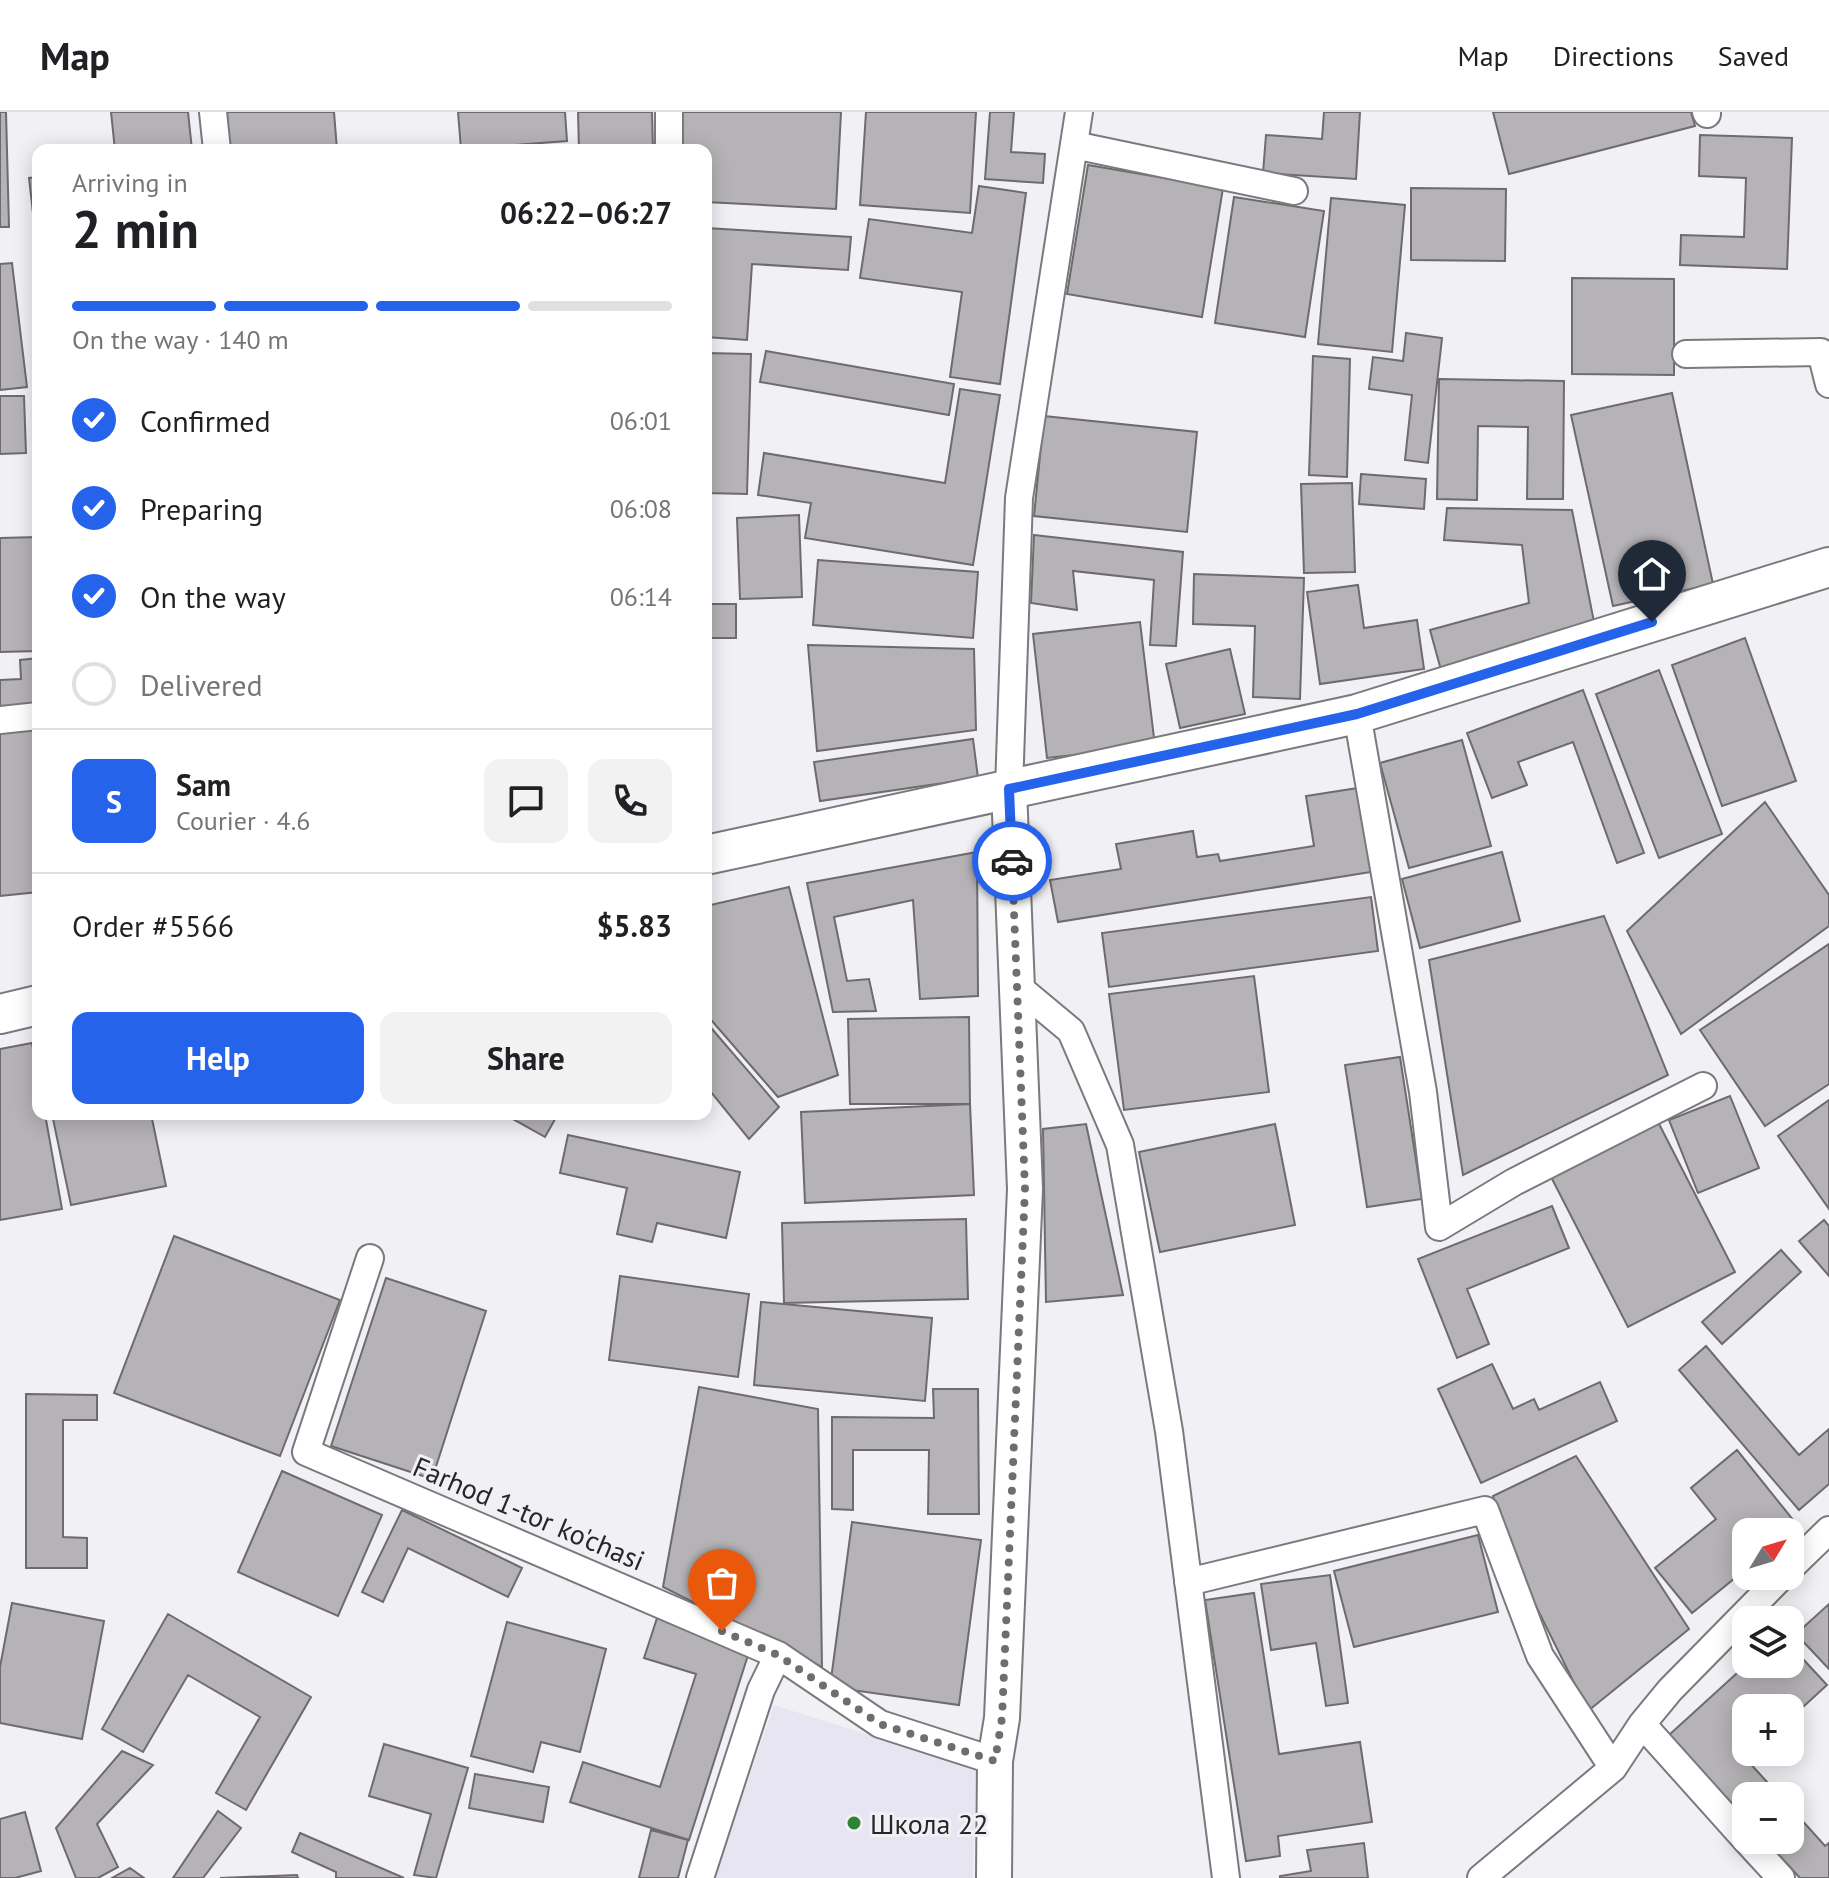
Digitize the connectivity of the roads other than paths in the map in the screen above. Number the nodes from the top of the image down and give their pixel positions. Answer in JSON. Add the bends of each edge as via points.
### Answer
{"nodes":[{"id":1,"x":213,"y":112,"type":"edge"},
{"id":2,"x":669,"y":112,"type":"edge"},
{"id":3,"x":1079,"y":112,"type":"edge"},
{"id":4,"x":216,"y":144,"type":"edge"},
{"id":5,"x":669,"y":144,"type":"edge"},
{"id":6,"x":1074,"y":145,"type":"junction"},
{"id":7,"x":1294,"y":191,"type":"dead end"},
{"id":8,"x":1686,"y":354,"type":"dead end"},
{"id":9,"x":1829,"y":384,"type":"edge"},
{"id":10,"x":1829,"y":567,"type":"edge"},
{"id":11,"x":1357,"y":714,"type":"junction"},
{"id":12,"x":32,"y":717,"type":"edge"},
{"id":13,"x":0,"y":720,"type":"edge"},
{"id":14,"x":1009,"y":789,"type":"junction"},
{"id":15,"x":712,"y":854,"type":"edge"},
{"id":16,"x":1017,"y":986,"type":"junction"},
{"id":17,"x":32,"y":1006,"type":"edge"},
{"id":18,"x":0,"y":1014,"type":"edge"},
{"id":19,"x":1703,"y":1086,"type":"dead end"},
{"id":20,"x":370,"y":1258,"type":"dead end"},
{"id":21,"x":1829,"y":1530,"type":"edge"},
{"id":22,"x":1804,"y":1554,"type":"edge"},
{"id":23,"x":1188,"y":1582,"type":"junction"},
{"id":24,"x":1768,"y":1590,"type":"edge"},
{"id":25,"x":778,"y":1655,"type":"junction"},
{"id":26,"x":1642,"y":1724,"type":"junction"},
{"id":27,"x":995,"y":1761,"type":"junction"},
{"id":28,"x":1613,"y":1768,"type":"junction"},
{"id":29,"x":1732,"y":1824,"type":"edge"},
{"id":30,"x":1759,"y":1854,"type":"edge"},
{"id":31,"x":700,"y":1878,"type":"edge"},
{"id":32,"x":994,"y":1878,"type":"edge"},
{"id":33,"x":1226,"y":1878,"type":"edge"},
{"id":34,"x":1481,"y":1878,"type":"edge"},
{"id":35,"x":1781,"y":1878,"type":"edge"}],
"edges":[{"from":1,"to":4,"type":"street"},
{"from":2,"to":5,"type":"street"},
{"from":3,"to":6,"type":"street"},
{"from":6,"to":7,"type":"street"},
{"from":6,"to":14,"type":"street","via":[[1019,498]]},
{"from":8,"to":9,"type":"street","via":[[1821,352]]},
{"from":10,"to":11,"type":"main road"},
{"from":11,"to":14,"type":"main road"},
{"from":11,"to":19,"type":"street","via":[[1423,1092],[1439,1227],[1514,1182]]},
{"from":12,"to":13,"type":"street"},
{"from":14,"to":15,"type":"main road"},
{"from":14,"to":16,"type":"street"},
{"from":16,"to":23,"type":"street","via":[[1071,1031],[1120,1145],[1169,1431]]},
{"from":16,"to":27,"type":"street","via":[[1025,1189],[1002,1718]]},
{"from":17,"to":18,"type":"main road"},
{"from":20,"to":25,"type":"street","name":"Farhod 1-tor ko'chasi","via":[[306,1452]]},
{"from":21,"to":22,"type":"street"},
{"from":23,"to":28,"type":"street","via":[[1485,1510],[1540,1656]]},
{"from":23,"to":33,"type":"street"},
{"from":24,"to":26,"type":"street"},
{"from":25,"to":27,"type":"street","name":"Farhod 1-tor ko'chasi","via":[[880,1724]]},
{"from":25,"to":31,"type":"street","via":[[761,1690]]},
{"from":26,"to":28,"type":"street"},
{"from":26,"to":29,"type":"street"},
{"from":27,"to":32,"type":"street"},
{"from":28,"to":34,"type":"street"},
{"from":30,"to":35,"type":"street"}]}
